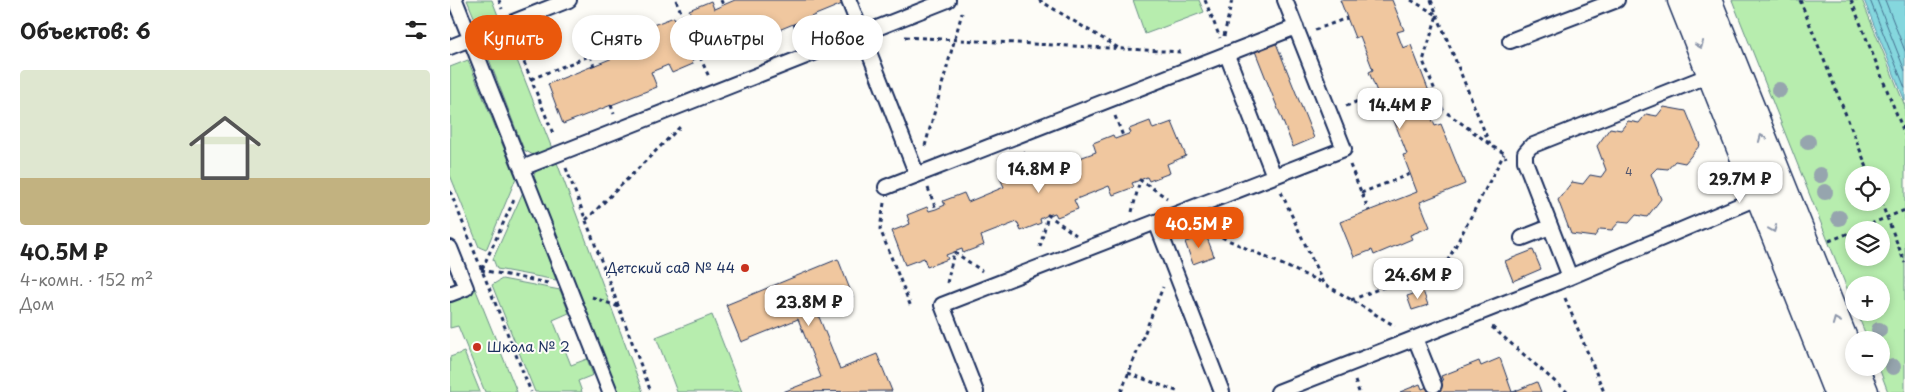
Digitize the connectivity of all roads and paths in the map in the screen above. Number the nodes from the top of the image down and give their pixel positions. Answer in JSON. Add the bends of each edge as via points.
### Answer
{"nodes":[{"id":1,"x":455,"y":0,"type":"edge"},
{"id":2,"x":499,"y":0,"type":"edge"},
{"id":3,"x":569,"y":0,"type":"edge"},
{"id":4,"x":676,"y":0,"type":"edge"},
{"id":5,"x":721,"y":0,"type":"edge"},
{"id":6,"x":948,"y":0,"type":"edge"},
{"id":7,"x":1039,"y":0,"type":"edge"},
{"id":8,"x":1205,"y":0,"type":"edge"},
{"id":9,"x":1232,"y":0,"type":"edge"},
{"id":10,"x":1285,"y":0,"type":"edge"},
{"id":11,"x":1411,"y":0,"type":"edge"},
{"id":12,"x":1431,"y":0,"type":"edge"},
{"id":13,"x":1617,"y":0,"type":"edge"},
{"id":14,"x":1682,"y":0,"type":"edge"},
{"id":15,"x":1707,"y":0,"type":"edge"},
{"id":16,"x":1800,"y":0,"type":"edge"},
{"id":17,"x":1851,"y":0,"type":"edge"},
{"id":18,"x":849,"y":1,"type":"dead end"},
{"id":19,"x":723,"y":5,"type":"dead end"},
{"id":20,"x":963,"y":8,"type":"dead end"},
{"id":21,"x":1437,"y":14,"type":"junction"},
{"id":22,"x":505,"y":15,"type":"edge"},
{"id":23,"x":531,"y":15,"type":"edge"},
{"id":24,"x":682,"y":15,"type":"edge"},
{"id":25,"x":855,"y":15,"type":"edge"},
{"id":26,"x":1347,"y":18,"type":"dead end"},
{"id":27,"x":465,"y":26,"type":"edge"},
{"id":28,"x":883,"y":26,"type":"edge"},
{"id":29,"x":1298,"y":32,"type":"junction"},
{"id":30,"x":899,"y":36,"type":"dead end"},
{"id":31,"x":465,"y":41,"type":"edge"},
{"id":32,"x":954,"y":41,"type":"junction"},
{"id":33,"x":1510,"y":41,"type":"dead end"},
{"id":34,"x":450,"y":47,"type":"edge"},
{"id":35,"x":1120,"y":49,"type":"junction"},
{"id":36,"x":1188,"y":53,"type":"dead end"},
{"id":37,"x":1227,"y":55,"type":"junction"},
{"id":38,"x":478,"y":60,"type":"edge"},
{"id":39,"x":523,"y":60,"type":"edge"},
{"id":40,"x":580,"y":60,"type":"edge"},
{"id":41,"x":592,"y":60,"type":"edge"},
{"id":42,"x":745,"y":60,"type":"edge"},
{"id":43,"x":797,"y":60,"type":"edge"},
{"id":44,"x":872,"y":60,"type":"edge"},
{"id":45,"x":594,"y":66,"type":"dead end"},
{"id":46,"x":1722,"y":70,"type":"junction"},
{"id":47,"x":752,"y":78,"type":"junction"},
{"id":48,"x":531,"y":79,"type":"junction"},
{"id":49,"x":1378,"y":93,"type":"dead end"},
{"id":50,"x":1330,"y":112,"type":"junction"},
{"id":51,"x":688,"y":119,"type":"dead end"},
{"id":52,"x":1905,"y":135,"type":"edge"},
{"id":53,"x":1490,"y":145,"type":"junction"},
{"id":54,"x":1344,"y":149,"type":"junction"},
{"id":55,"x":561,"y":153,"type":"junction"},
{"id":56,"x":1504,"y":153,"type":"junction"},
{"id":57,"x":1508,"y":162,"type":"dead end"},
{"id":58,"x":1866,"y":166,"type":"edge"},
{"id":59,"x":523,"y":173,"type":"junction"},
{"id":60,"x":1410,"y":174,"type":"dead end"},
{"id":61,"x":917,"y":175,"type":"junction"},
{"id":62,"x":1274,"y":176,"type":"junction"},
{"id":63,"x":886,"y":187,"type":"joint"},
{"id":64,"x":450,"y":191,"type":"edge"},
{"id":65,"x":1771,"y":192,"type":"junction"},
{"id":66,"x":1361,"y":193,"type":"junction"},
{"id":67,"x":1185,"y":210,"type":"junction"},
{"id":68,"x":1905,"y":210,"type":"edge"},
{"id":69,"x":1369,"y":211,"type":"dead end"},
{"id":70,"x":1884,"y":211,"type":"edge"},
{"id":71,"x":1887,"y":218,"type":"junction"},
{"id":72,"x":586,"y":220,"type":"junction"},
{"id":73,"x":1880,"y":221,"type":"edge"},
{"id":74,"x":1156,"y":222,"type":"junction"},
{"id":75,"x":1550,"y":227,"type":"junction"},
{"id":76,"x":1192,"y":231,"type":"dead end"},
{"id":77,"x":1128,"y":233,"type":"junction"},
{"id":78,"x":1845,"y":235,"type":"edge"},
{"id":79,"x":1522,"y":238,"type":"dead end"},
{"id":80,"x":1823,"y":243,"type":"dead end"},
{"id":81,"x":1092,"y":246,"type":"junction"},
{"id":82,"x":450,"y":248,"type":"edge"},
{"id":83,"x":1905,"y":263,"type":"edge"},
{"id":84,"x":1172,"y":264,"type":"junction"},
{"id":85,"x":1035,"y":268,"type":"junction"},
{"id":86,"x":482,"y":270,"type":"junction"},
{"id":87,"x":1564,"y":280,"type":"junction"},
{"id":88,"x":999,"y":283,"type":"junction"},
{"id":89,"x":1323,"y":283,"type":"junction"},
{"id":90,"x":568,"y":287,"type":"junction"},
{"id":91,"x":450,"y":294,"type":"edge"},
{"id":92,"x":1351,"y":300,"type":"junction"},
{"id":93,"x":942,"y":305,"type":"junction"},
{"id":94,"x":911,"y":307,"type":"dead end"},
{"id":95,"x":1475,"y":314,"type":"junction"},
{"id":96,"x":1415,"y":338,"type":"junction"},
{"id":97,"x":1845,"y":348,"type":"edge"},
{"id":98,"x":1128,"y":373,"type":"junction"},
{"id":99,"x":1858,"y":376,"type":"edge"},
{"id":100,"x":1434,"y":384,"type":"dead end"},
{"id":101,"x":531,"y":392,"type":"edge"},
{"id":102,"x":610,"y":392,"type":"edge"},
{"id":103,"x":651,"y":392,"type":"edge"},
{"id":104,"x":976,"y":392,"type":"edge"},
{"id":105,"x":1121,"y":392,"type":"edge"},
{"id":106,"x":1179,"y":392,"type":"edge"},
{"id":107,"x":1222,"y":392,"type":"edge"},
{"id":108,"x":1278,"y":392,"type":"edge"},
{"id":109,"x":1567,"y":392,"type":"edge"},
{"id":110,"x":1604,"y":392,"type":"edge"},
{"id":111,"x":1838,"y":392,"type":"edge"},
{"id":112,"x":1864,"y":392,"type":"edge"}],
"edges":[{"from":1,"to":27,"type":"lane"},
{"from":2,"to":22,"type":"path"},
{"from":3,"to":23,"type":"lane"},
{"from":4,"to":24,"type":"path"},
{"from":5,"to":19,"type":"path"},
{"from":6,"to":28,"type":"lane"},
{"from":7,"to":35,"type":"path"},
{"from":8,"to":9,"type":"path","via":[[1222,44]]},
{"from":10,"to":29,"type":"lane"},
{"from":11,"to":21,"type":"path"},
{"from":12,"to":21,"type":"path"},
{"from":13,"to":33,"type":"lane"},
{"from":14,"to":46,"type":"street","one_way":true},
{"from":15,"to":46,"type":"street"},
{"from":16,"to":58,"type":"path"},
{"from":17,"to":52,"type":"path"},
{"from":18,"to":25,"type":"lane"},
{"from":20,"to":32,"type":"path"},
{"from":21,"to":53,"type":"path"},
{"from":21,"to":53,"type":"path","via":[[1423,61],[1436,94],[1443,110]]},
{"from":26,"to":29,"type":"path"},
{"from":29,"to":37,"type":"lane"},
{"from":29,"to":50,"type":"lane"},
{"from":30,"to":32,"type":"path"},
{"from":31,"to":34,"type":"lane"},
{"from":32,"to":35,"type":"path"},
{"from":32,"to":61,"type":"path"},
{"from":35,"to":36,"type":"path"},
{"from":37,"to":61,"type":"lane"},
{"from":37,"to":62,"type":"lane"},
{"from":38,"to":59,"type":"lane"},
{"from":39,"to":48,"type":"path"},
{"from":40,"to":48,"type":"path"},
{"from":41,"to":45,"type":"path"},
{"from":42,"to":47,"type":"path"},
{"from":43,"to":47,"type":"lane"},
{"from":44,"to":61,"type":"lane"},
{"from":46,"to":65,"type":"street"},
{"from":46,"to":75,"type":"lane","via":[[1531,146],[1525,153],[1525,160]]},
{"from":47,"to":55,"type":"lane"},
{"from":48,"to":55,"type":"path"},
{"from":49,"to":50,"type":"path"},
{"from":50,"to":54,"type":"lane"},
{"from":51,"to":72,"type":"path"},
{"from":53,"to":56,"type":"path"},
{"from":54,"to":62,"type":"lane"},
{"from":54,"to":66,"type":"path"},
{"from":55,"to":59,"type":"lane"},
{"from":55,"to":72,"type":"path"},
{"from":56,"to":57,"type":"path"},
{"from":56,"to":92,"type":"path","via":[[1447,262]]},
{"from":59,"to":86,"type":"path"},
{"from":59,"to":90,"type":"lane"},
{"from":60,"to":66,"type":"path"},
{"from":61,"to":63,"type":"lane"},
{"from":62,"to":67,"type":"lane"},
{"from":62,"to":89,"type":"path"},
{"from":63,"to":94,"type":"path","via":[[880,229]]},
{"from":64,"to":86,"type":"path"},
{"from":65,"to":87,"type":"lane"},
{"from":97,"to":65,"type":"street","one_way":true},
{"from":65,"to":111,"type":"street","one_way":true},
{"from":66,"to":69,"type":"path"},
{"from":67,"to":74,"type":"lane"},
{"from":67,"to":76,"type":"lane"},
{"from":67,"to":77,"type":"path","via":[[1140,180]]},
{"from":67,"to":89,"type":"path","via":[[1217,235]]},
{"from":68,"to":71,"type":"path"},
{"from":70,"to":71,"type":"path"},
{"from":71,"to":73,"type":"path"},
{"from":71,"to":83,"type":"path"},
{"from":72,"to":103,"type":"path"},
{"from":74,"to":77,"type":"lane"},
{"from":74,"to":84,"type":"lane"},
{"from":75,"to":79,"type":"lane"},
{"from":75,"to":87,"type":"lane"},
{"from":77,"to":81,"type":"lane"},
{"from":78,"to":80,"type":"path"},
{"from":81,"to":85,"type":"lane"},
{"from":81,"to":85,"type":"path","via":[[1048,216]]},
{"from":82,"to":91,"type":"lane","via":[[466,288]]},
{"from":84,"to":98,"type":"path"},
{"from":84,"to":107,"type":"lane"},
{"from":85,"to":88,"type":"lane"},
{"from":86,"to":90,"type":"path"},
{"from":86,"to":101,"type":"path"},
{"from":87,"to":95,"type":"lane"},
{"from":87,"to":110,"type":"path"},
{"from":88,"to":93,"type":"lane"},
{"from":88,"to":93,"type":"path","via":[[954,252]]},
{"from":89,"to":92,"type":"path"},
{"from":90,"to":102,"type":"lane"},
{"from":92,"to":96,"type":"path"},
{"from":93,"to":104,"type":"lane"},
{"from":95,"to":96,"type":"lane"},
{"from":95,"to":109,"type":"path"},
{"from":96,"to":100,"type":"lane"},
{"from":96,"to":108,"type":"lane"},
{"from":98,"to":105,"type":"path"},
{"from":98,"to":106,"type":"path"},
{"from":99,"to":112,"type":"street"}]}
